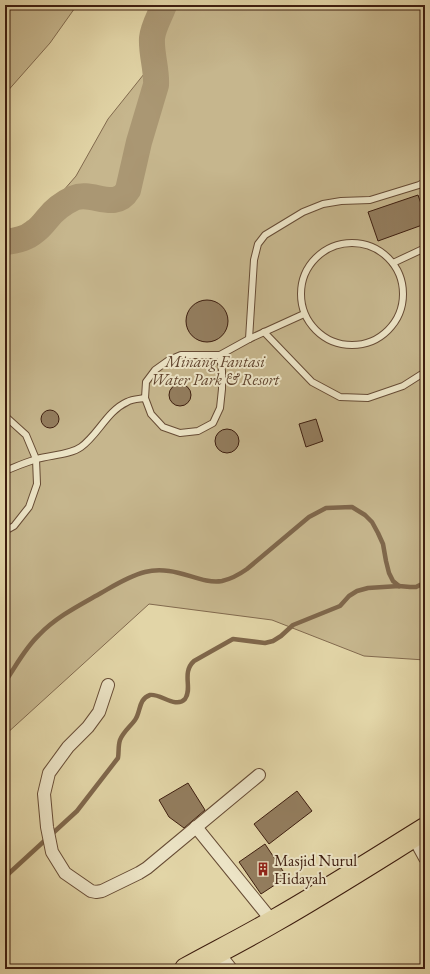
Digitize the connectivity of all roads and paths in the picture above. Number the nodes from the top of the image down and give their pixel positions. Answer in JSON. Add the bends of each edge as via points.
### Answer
{"nodes":[{"id":1,"x":425,"y":182,"type":"edge"},
{"id":2,"x":425,"y":248,"type":"edge"},
{"id":3,"x":392,"y":263,"type":"junction"},
{"id":4,"x":304,"y":314,"type":"junction"},
{"id":5,"x":264,"y":332,"type":"junction"},
{"id":6,"x":249,"y":339,"type":"junction"},
{"id":7,"x":220,"y":355,"type":"junction"},
{"id":8,"x":425,"y":372,"type":"edge"},
{"id":9,"x":145,"y":398,"type":"junction"},
{"id":10,"x":5,"y":416,"type":"edge"},
{"id":11,"x":36,"y":459,"type":"junction"},
{"id":12,"x":5,"y":471,"type":"edge"},
{"id":13,"x":5,"y":531,"type":"edge"},
{"id":14,"x":108,"y":685,"type":"dead end"},
{"id":15,"x":260,"y":775,"type":"dead end"},
{"id":16,"x":196,"y":827,"type":"junction"},
{"id":17,"x":419,"y":833,"type":"edge"},
{"id":18,"x":425,"y":858,"type":"edge"},
{"id":19,"x":273,"y":922,"type":"junction"},
{"id":20,"x":217,"y":951,"type":"junction"},
{"id":21,"x":186,"y":969,"type":"edge"},
{"id":22,"x":231,"y":969,"type":"edge"}],
"edges":[{"from":1,"to":6,"type":"lane","via":[[370,200],[323,204],[303,212],[265,235],[258,244],[254,260]]},
{"from":2,"to":3,"type":"lane"},
{"from":3,"to":4,"type":"lane","via":[[377,250],[356,244],[336,246],[318,256],[305,273],[300,294]]},
{"from":3,"to":4,"type":"lane","via":[[401,279],[403,296],[400,312],[391,328],[378,338],[362,344],[344,345],[328,339],[314,329]]},
{"from":4,"to":5,"type":"lane"},
{"from":5,"to":6,"type":"lane"},
{"from":5,"to":8,"type":"lane","via":[[312,382],[340,397],[368,398],[403,386]]},
{"from":6,"to":7,"type":"lane"},
{"from":7,"to":9,"type":"lane","via":[[181,355],[168,360],[155,370],[146,382]]},
{"from":7,"to":9,"type":"lane","via":[[220,408],[213,423],[198,432],[180,433],[163,427],[151,414]]},
{"from":9,"to":11,"type":"lane","via":[[127,401],[116,409],[81,448]]},
{"from":10,"to":11,"type":"lane","via":[[26,435]]},
{"from":11,"to":12,"type":"lane"},
{"from":11,"to":13,"type":"lane","via":[[37,484],[29,507],[14,526]]},
{"from":14,"to":16,"type":"street","via":[[99,712],[50,773],[44,794],[52,852],[65,873],[91,891],[102,891],[140,873]]},
{"from":15,"to":16,"type":"street"},
{"from":16,"to":19,"type":"street"},
{"from":17,"to":18,"type":"street"},
{"from":17,"to":19,"type":"highway"},
{"from":19,"to":20,"type":"highway"},
{"from":20,"to":21,"type":"highway"},
{"from":20,"to":22,"type":"street"}]}
